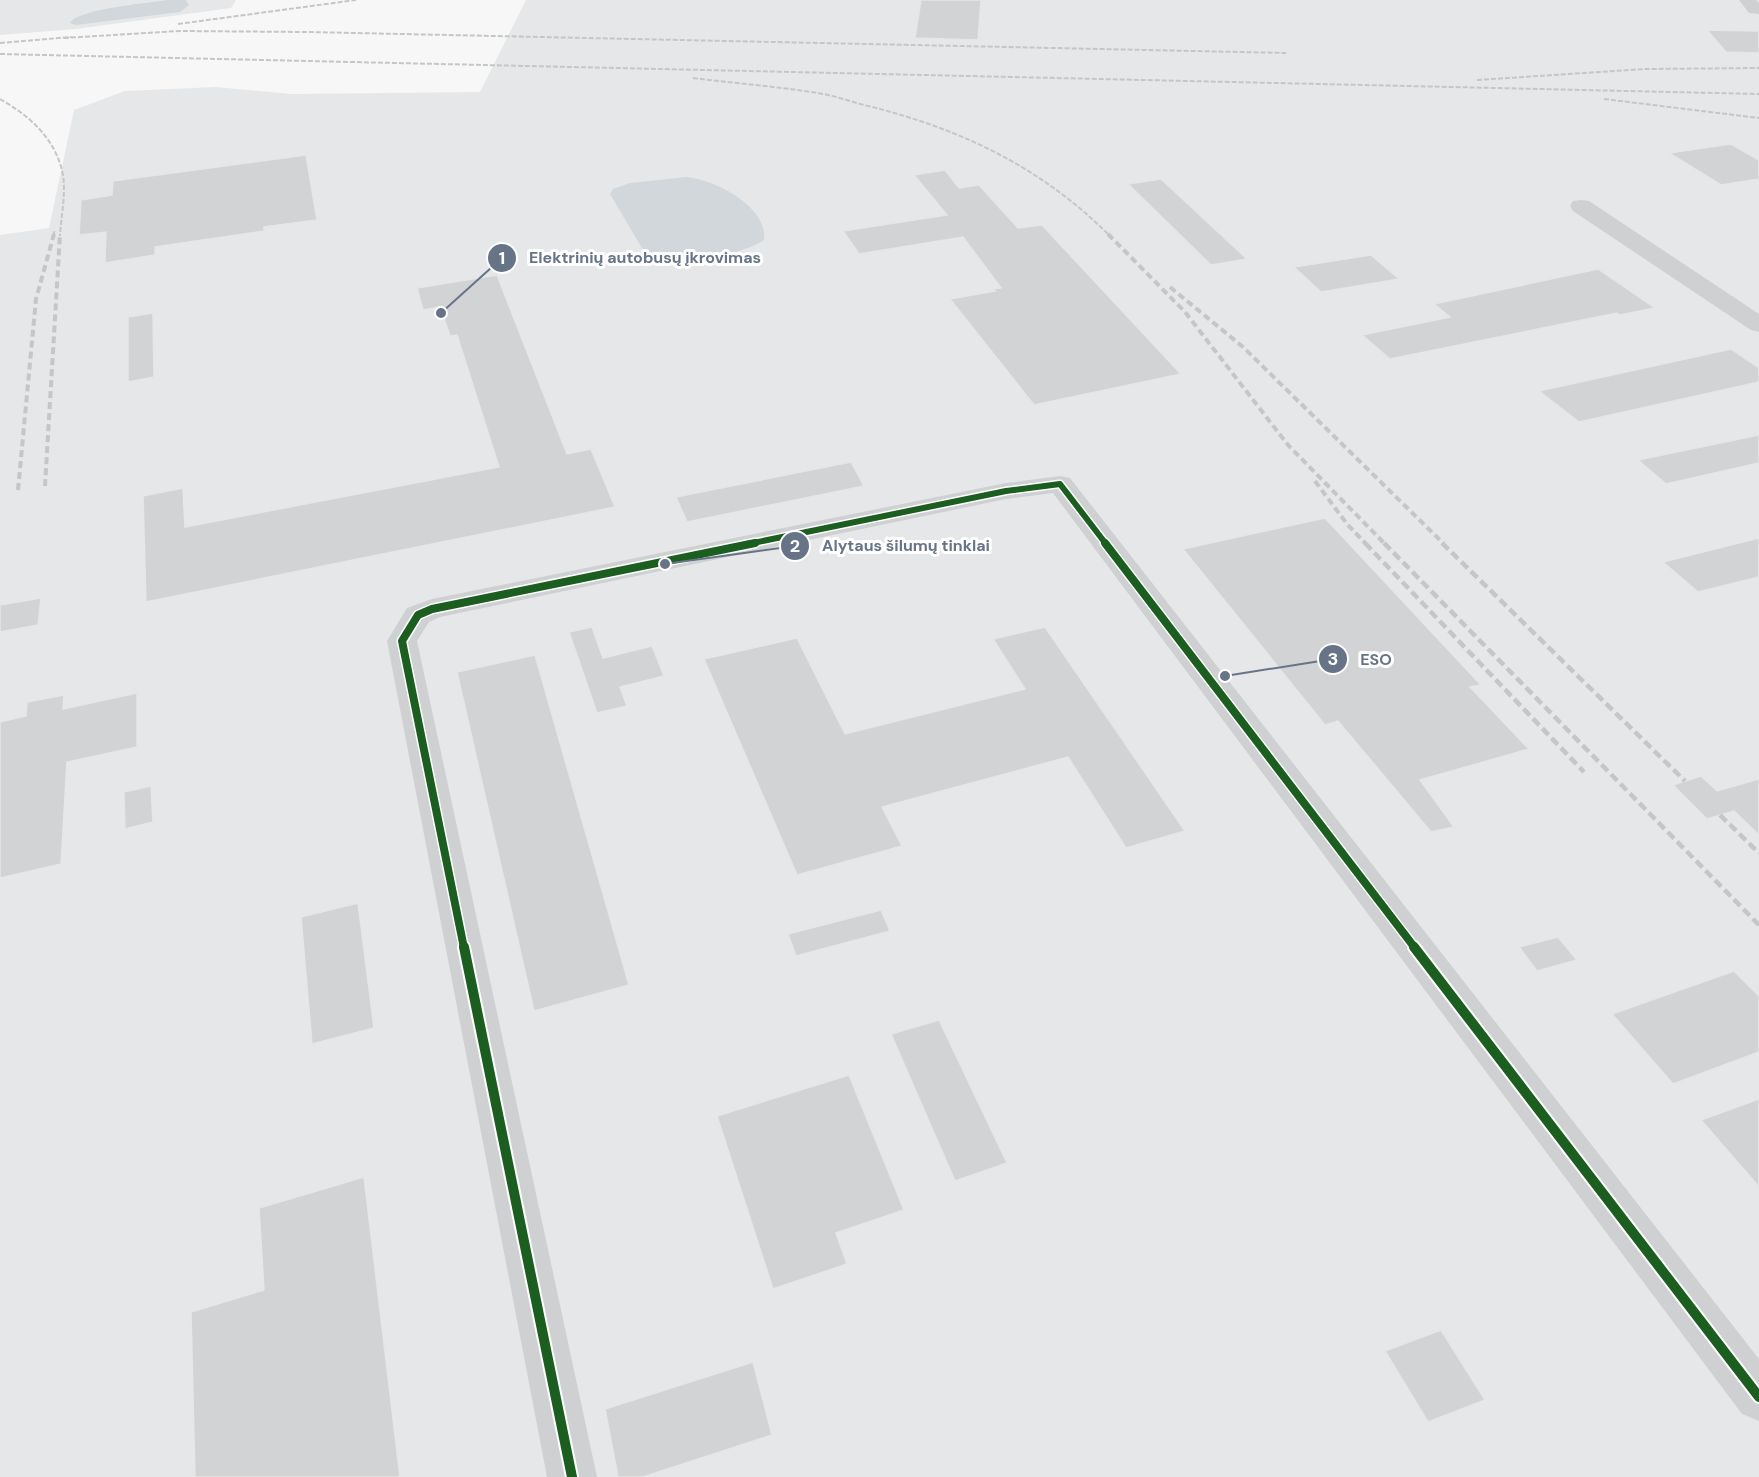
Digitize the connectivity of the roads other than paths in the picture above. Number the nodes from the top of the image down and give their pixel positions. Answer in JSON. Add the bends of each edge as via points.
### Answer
{"nodes":[{"id":1,"x":1747,"y":0,"type":"edge"},
{"id":2,"x":1759,"y":9,"type":"edge"},
{"id":3,"x":1581,"y":206,"type":"dead end"},
{"id":4,"x":1759,"y":325,"type":"edge"},
{"id":5,"x":1759,"y":1397,"type":"edge"},
{"id":6,"x":572,"y":1477,"type":"edge"}],
"edges":[{"from":1,"to":2,"type":"street"},
{"from":3,"to":4,"type":"street"},
{"from":5,"to":6,"type":"street","via":[[1060,484],[1006,491],[432,609],[418,615],[402,641]]}]}
